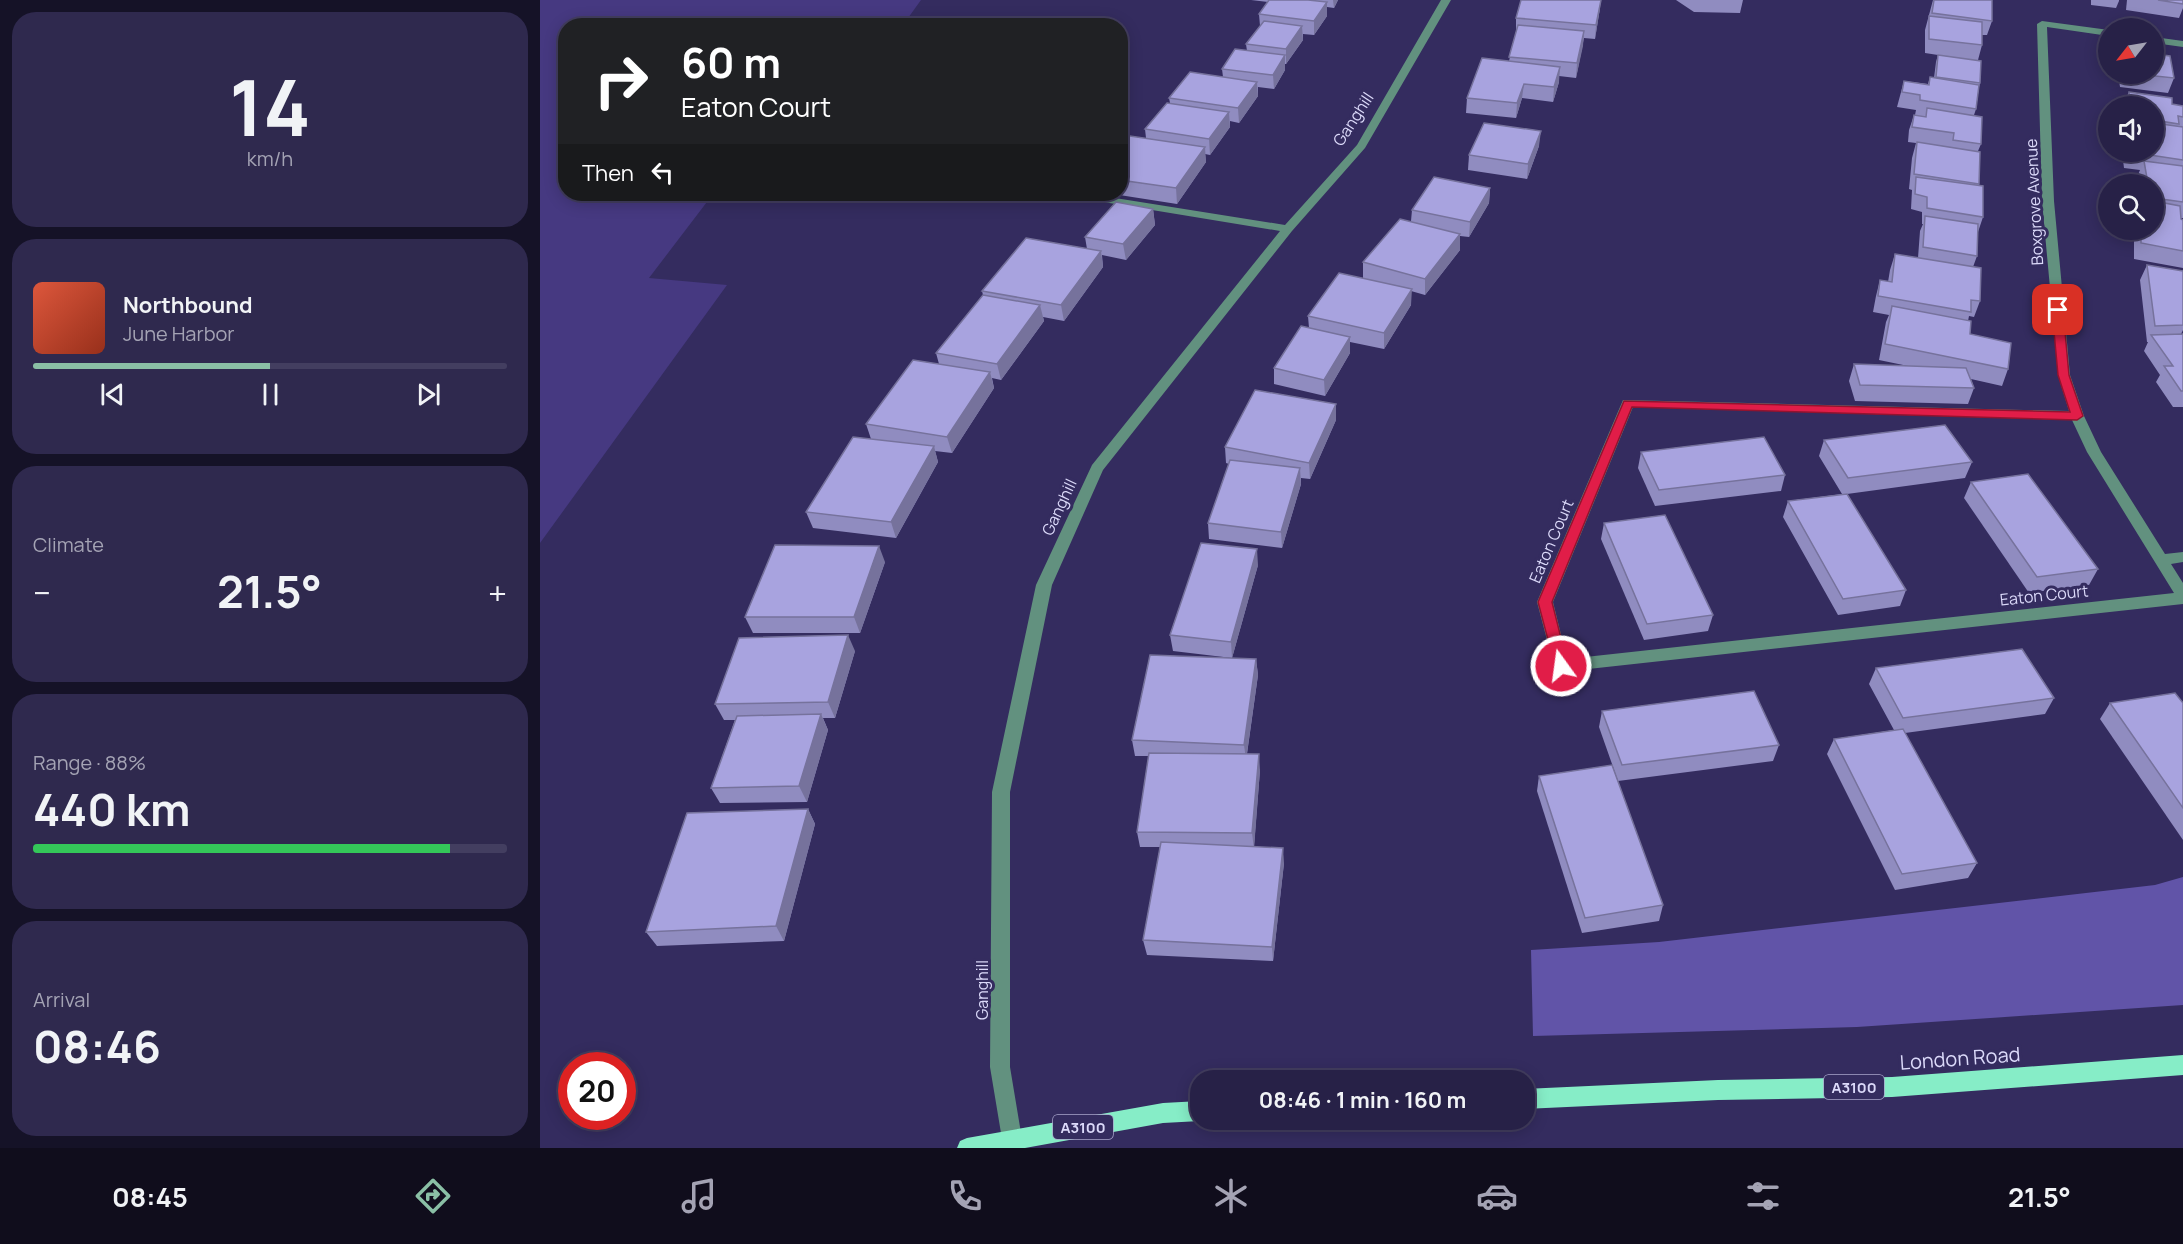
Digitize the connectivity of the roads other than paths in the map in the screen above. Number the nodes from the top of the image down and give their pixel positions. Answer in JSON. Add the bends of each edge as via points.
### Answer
{"nodes":[{"id":1,"x":1446,"y":0,"type":"edge"},
{"id":2,"x":2098,"y":32,"type":"edge"},
{"id":3,"x":2164,"y":41,"type":"edge"},
{"id":4,"x":2183,"y":44,"type":"edge"},
{"id":5,"x":1116,"y":201,"type":"edge"},
{"id":6,"x":1288,"y":229,"type":"junction"},
{"id":7,"x":2077,"y":416,"type":"junction"},
{"id":8,"x":2183,"y":557,"type":"edge"},
{"id":9,"x":2161,"y":560,"type":"junction"},
{"id":10,"x":2183,"y":597,"type":"edge"},
{"id":11,"x":2183,"y":1065,"type":"edge"},
{"id":12,"x":1535,"y":1098,"type":"edge"},
{"id":13,"x":1190,"y":1112,"type":"edge"},
{"id":14,"x":1012,"y":1139,"type":"junction"},
{"id":15,"x":967,"y":1148,"type":"edge"}],
"edges":[{"from":1,"to":6,"type":"street","name":"Ganghill","via":[[1361,146]]},
{"from":2,"to":7,"type":"street","name":"Boxgrove Avenue","via":[[2042,24],[2048,205],[2064,375]]},
{"from":3,"to":4,"type":"street"},
{"from":5,"to":6,"type":"street"},
{"from":6,"to":14,"type":"street","name":"Ganghill","via":[[1097,468],[1044,585],[1001,792],[1000,1067]]},
{"from":7,"to":9,"type":"street","name":"Boxgrove Avenue","via":[[2094,452]]},
{"from":7,"to":10,"type":"street","name":"Eaton Court","via":[[1628,404],[1545,602],[1561,666]]},
{"from":8,"to":9,"type":"street"},
{"from":9,"to":10,"type":"street","name":"Boxgrove Avenue"},
{"from":11,"to":12,"type":"main road","name":"London Road","number":"A3100","via":[[1892,1086]]},
{"from":13,"to":14,"type":"main road","number":"A3100"},
{"from":14,"to":15,"type":"main road","number":"A3100"}]}
